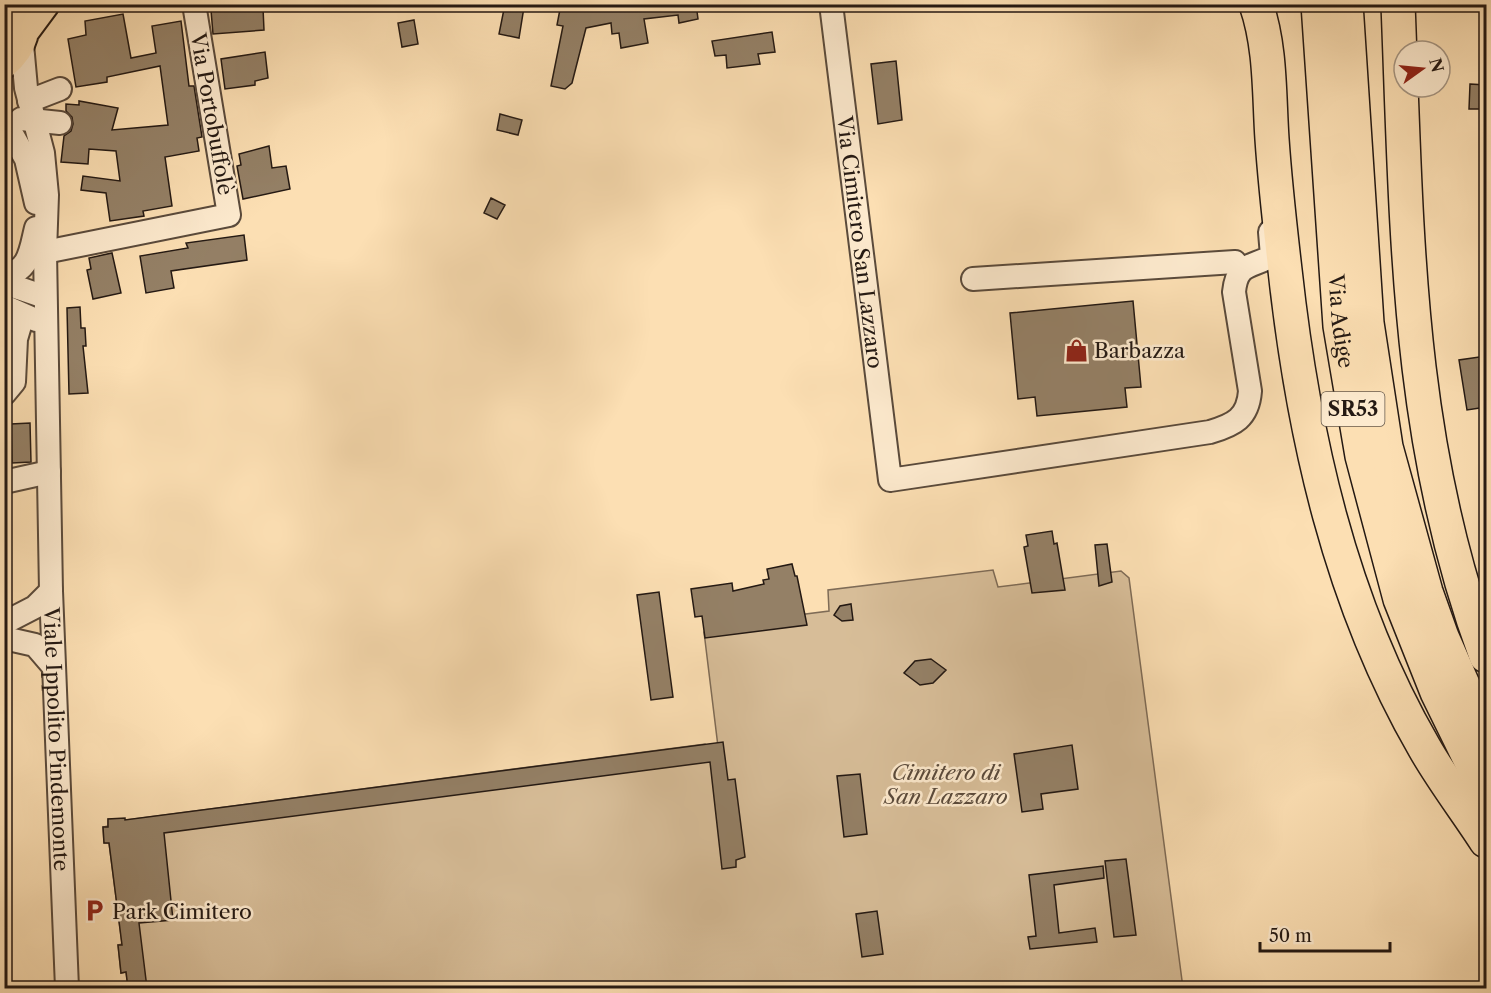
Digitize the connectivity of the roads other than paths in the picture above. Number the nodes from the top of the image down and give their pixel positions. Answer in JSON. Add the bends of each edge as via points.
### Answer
{"nodes":[{"id":1,"x":45,"y":4,"type":"edge"},
{"id":2,"x":194,"y":4,"type":"edge"},
{"id":3,"x":831,"y":4,"type":"edge"},
{"id":4,"x":1256,"y":4,"type":"edge"},
{"id":5,"x":1318,"y":4,"type":"edge"},
{"id":6,"x":1346,"y":4,"type":"edge"},
{"id":7,"x":1398,"y":4,"type":"edge"},
{"id":8,"x":17,"y":36,"type":"edge"},
{"id":9,"x":1334,"y":38,"type":"junction"},
{"id":10,"x":60,"y":89,"type":"dead end"},
{"id":11,"x":31,"y":111,"type":"junction"},
{"id":12,"x":4,"y":119,"type":"edge"},
{"id":13,"x":60,"y":123,"type":"dead end"},
{"id":14,"x":1274,"y":171,"type":"junction"},
{"id":15,"x":39,"y":218,"type":"junction"},
{"id":16,"x":45,"y":252,"type":"junction"},
{"id":17,"x":1241,"y":270,"type":"junction"},
{"id":18,"x":4,"y":274,"type":"edge"},
{"id":19,"x":973,"y":279,"type":"dead end"},
{"id":20,"x":4,"y":280,"type":"edge"},
{"id":21,"x":45,"y":297,"type":"junction"},
{"id":22,"x":14,"y":310,"type":"edge"},
{"id":23,"x":46,"y":324,"type":"junction"},
{"id":24,"x":4,"y":394,"type":"edge"},
{"id":25,"x":49,"y":480,"type":"junction"},
{"id":26,"x":4,"y":482,"type":"edge"},
{"id":27,"x":4,"y":496,"type":"edge"},
{"id":28,"x":51,"y":591,"type":"junction"},
{"id":29,"x":4,"y":623,"type":"edge"},
{"id":30,"x":4,"y":638,"type":"edge"},
{"id":31,"x":1486,"y":656,"type":"edge"},
{"id":32,"x":53,"y":666,"type":"junction"},
{"id":33,"x":1478,"y":749,"type":"edge"},
{"id":34,"x":1486,"y":792,"type":"edge"},
{"id":35,"x":1486,"y":841,"type":"edge"},
{"id":36,"x":67,"y":988,"type":"edge"}],
"edges":[{"from":1,"to":8,"type":"main road"},
{"from":2,"to":16,"type":"street","name":"Via Portobuffolè","via":[[229,215]]},
{"from":3,"to":17,"type":"street","name":"Via Cimitero San Lazzaro","via":[[890,480],[1210,432],[1228,426],[1242,417],[1249,405],[1234,292]]},
{"from":4,"to":14,"type":"highway","via":[[1266,48]]},
{"from":5,"to":9,"type":"highway","name":"Via Adige","number":"SR53"},
{"from":6,"to":9,"type":"highway","name":"Via Adige","number":"SR53"},
{"from":7,"to":31,"type":"highway","via":[[1410,291],[1419,383],[1442,512],[1459,579]]},
{"from":8,"to":11,"type":"street","name":"Viale Ippolito Pindemonte"},
{"from":9,"to":33,"type":"highway","name":"Via Adige","number":"SR53","via":[[1340,326],[1362,456],[1400,600],[1437,692]]},
{"from":10,"to":11,"type":"street"},
{"from":11,"to":12,"type":"street"},
{"from":11,"to":13,"type":"street"},
{"from":11,"to":16,"type":"street","name":"Viale Ippolito Pindemonte","via":[[43,153],[47,195]]},
{"from":12,"to":15,"type":"street","name":"Viale Ippolito Pindemonte","via":[[26,159]]},
{"from":14,"to":17,"type":"street","via":[[1266,190],[1272,256]]},
{"from":14,"to":35,"type":"highway","via":[[1294,351],[1312,445],[1341,555],[1365,621],[1419,737]]},
{"from":15,"to":16,"type":"street","name":"Viale Ippolito Pindemonte"},
{"from":15,"to":18,"type":"street","via":[[27,262],[18,271]]},
{"from":16,"to":21,"type":"street","name":"Viale Ippolito Pindemonte"},
{"from":17,"to":19,"type":"street","via":[[1235,262]]},
{"from":20,"to":21,"type":"street"},
{"from":21,"to":23,"type":"street","name":"Viale Ippolito Pindemonte"},
{"from":22,"to":23,"type":"street"},
{"from":22,"to":24,"type":"street","via":[[14,382]]},
{"from":23,"to":25,"type":"street","name":"Viale Ippolito Pindemonte"},
{"from":25,"to":26,"type":"street"},
{"from":25,"to":27,"type":"street"},
{"from":25,"to":28,"type":"street","name":"Viale Ippolito Pindemonte"},
{"from":28,"to":29,"type":"street","via":[[35,608]]},
{"from":28,"to":32,"type":"street","name":"Viale Ippolito Pindemonte"},
{"from":30,"to":32,"type":"street","via":[[35,645]]},
{"from":32,"to":36,"type":"street","name":"Viale Ippolito Pindemonte"},
{"from":33,"to":34,"type":"highway","number":"SR53"}]}
